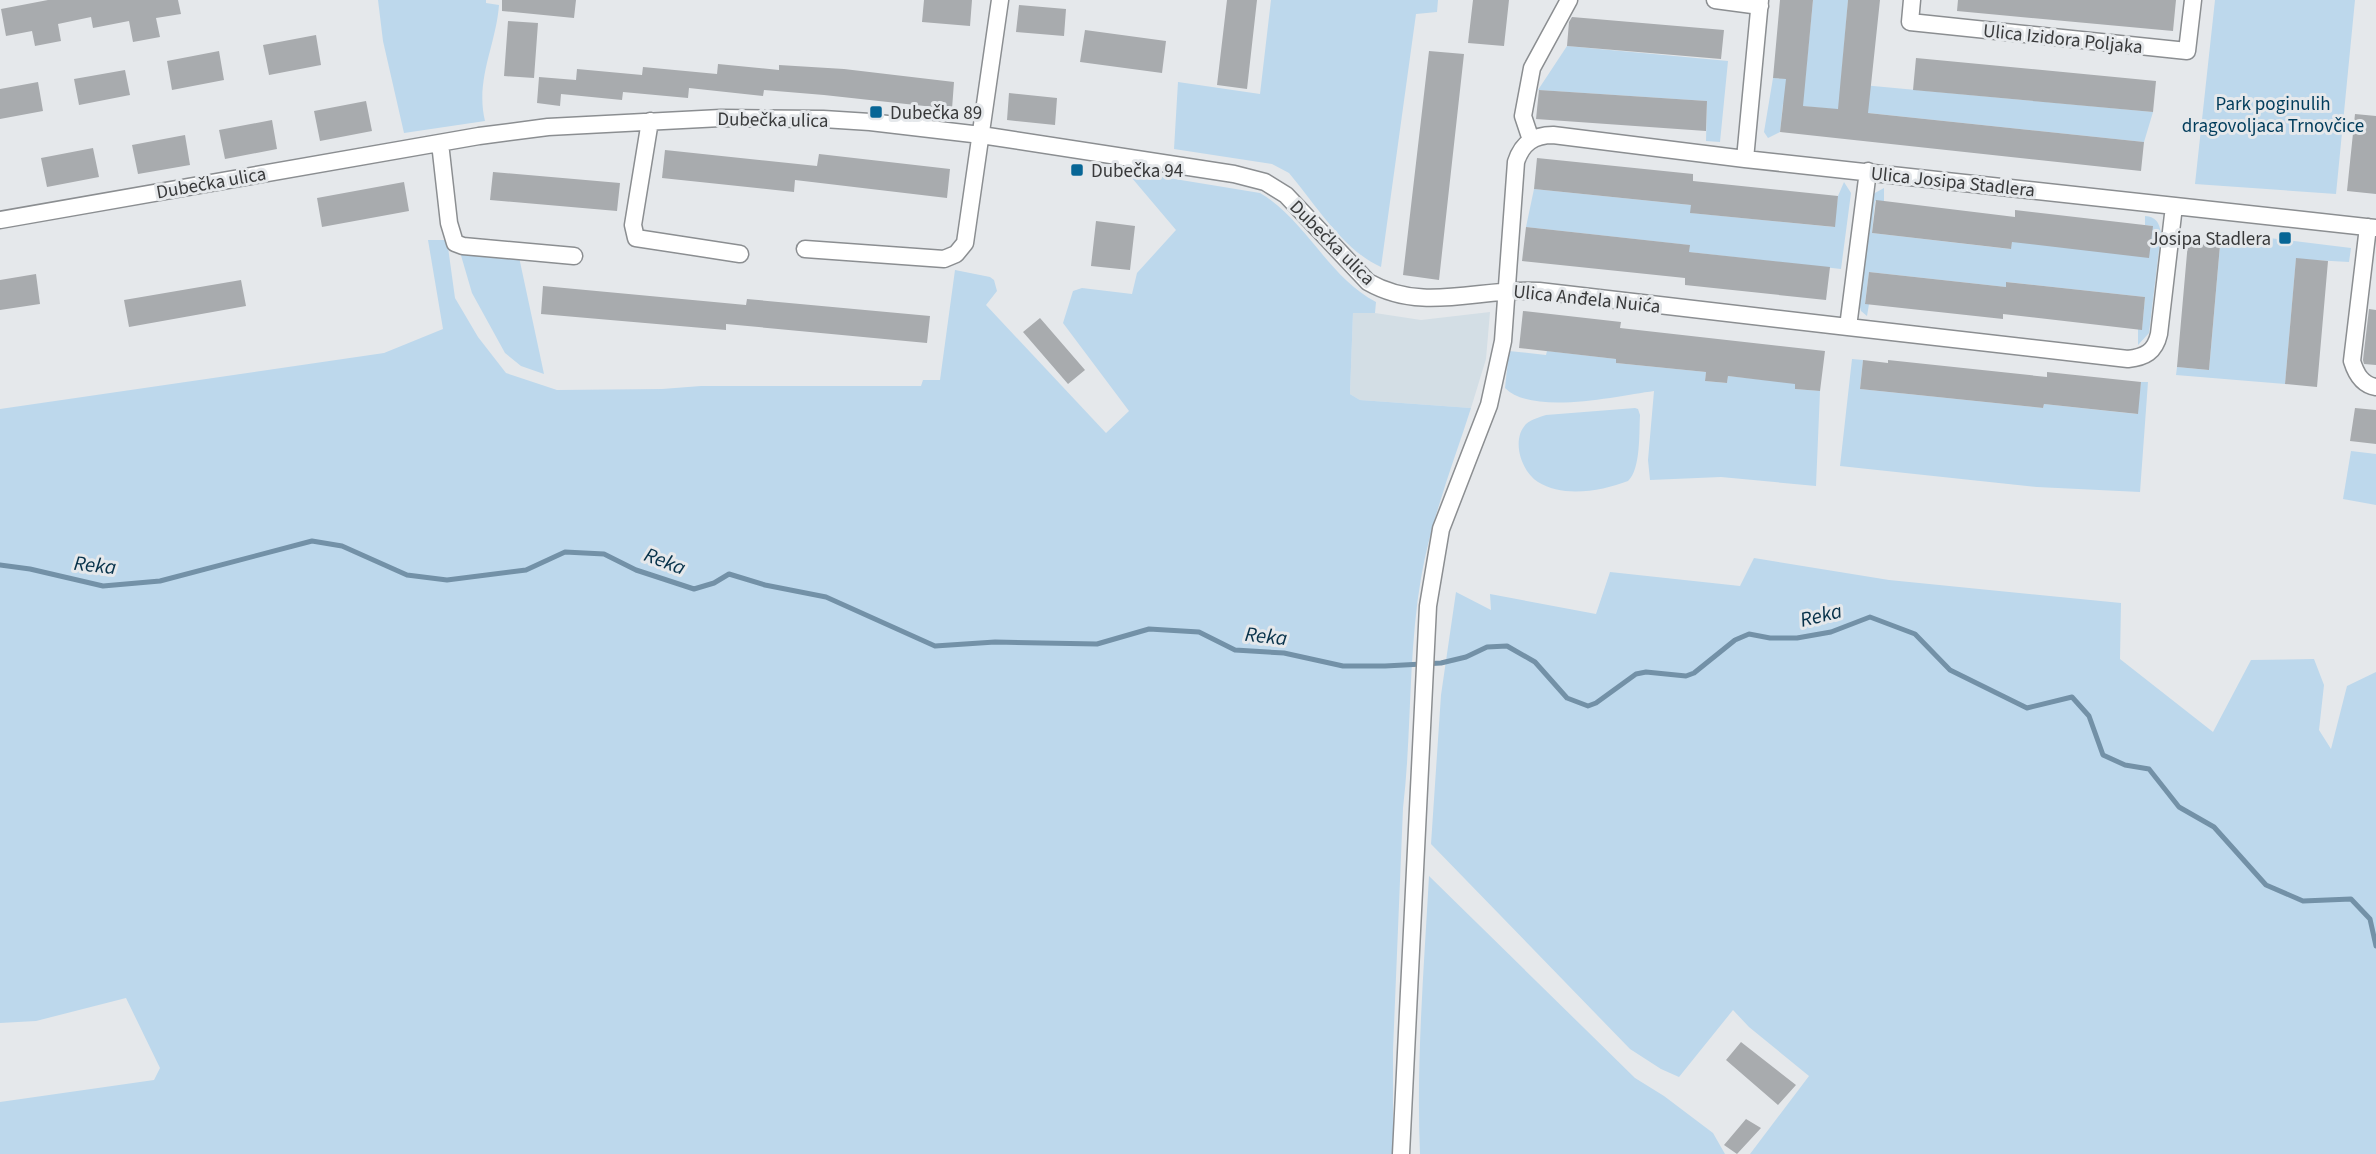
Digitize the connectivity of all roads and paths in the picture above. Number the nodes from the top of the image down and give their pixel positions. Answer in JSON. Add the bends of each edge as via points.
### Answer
{"nodes":[{"id":1,"x":1000,"y":0,"type":"edge"},
{"id":2,"x":1569,"y":0,"type":"edge"},
{"id":3,"x":1715,"y":0,"type":"edge"},
{"id":4,"x":1912,"y":0,"type":"edge"},
{"id":5,"x":2193,"y":0,"type":"edge"},
{"id":6,"x":1760,"y":3,"type":"edge"},
{"id":7,"x":650,"y":121,"type":"junction"},
{"id":8,"x":981,"y":135,"type":"junction"},
{"id":9,"x":1531,"y":140,"type":"junction"},
{"id":10,"x":440,"y":143,"type":"junction"},
{"id":11,"x":1745,"y":159,"type":"junction"},
{"id":12,"x":1868,"y":172,"type":"junction"},
{"id":13,"x":2174,"y":205,"type":"junction"},
{"id":14,"x":0,"y":220,"type":"edge"},
{"id":15,"x":2372,"y":228,"type":"edge"},
{"id":16,"x":805,"y":249,"type":"dead end"},
{"id":17,"x":740,"y":254,"type":"dead end"},
{"id":18,"x":574,"y":256,"type":"dead end"},
{"id":19,"x":1505,"y":291,"type":"junction"},
{"id":20,"x":1848,"y":327,"type":"junction"},
{"id":21,"x":2376,"y":387,"type":"edge"},
{"id":22,"x":1401,"y":1154,"type":"edge"}],
"edges":[{"from":1,"to":8,"type":"street"},
{"from":2,"to":9,"type":"street","via":[[1532,68],[1523,116]]},
{"from":3,"to":6,"type":"street"},
{"from":4,"to":5,"type":"street","name":"Ulica Izidora Poljaka","via":[[1910,22],[2187,51]]},
{"from":6,"to":11,"type":"street"},
{"from":7,"to":8,"type":"street","name":"Dubečka ulica","via":[[823,119]]},
{"from":7,"to":10,"type":"street","name":"Dubečka ulica","via":[[548,127]]},
{"from":7,"to":17,"type":"street","via":[[633,225],[636,238]]},
{"from":8,"to":16,"type":"street","via":[[965,243],[956,254],[944,259]]},
{"from":8,"to":19,"type":"street","name":"Dubečka ulica","via":[[1265,182],[1286,195],[1356,271],[1383,290],[1452,299]]},
{"from":9,"to":11,"type":"street","name":"Ulica Josipa Stadlera","via":[[1553,135]]},
{"from":9,"to":19,"type":"street","name":"Ulica Anđela Nuića","via":[[1516,162]]},
{"from":10,"to":14,"type":"street","name":"Dubečka ulica"},
{"from":10,"to":18,"type":"street","via":[[455,243]]},
{"from":11,"to":12,"type":"street","name":"Ulica Josipa Stadlera"},
{"from":12,"to":13,"type":"street","name":"Ulica Josipa Stadlera"},
{"from":12,"to":20,"type":"street"},
{"from":13,"to":15,"type":"street","name":"Ulica Josipa Stadlera"},
{"from":13,"to":20,"type":"street","name":"Ulica Anđela Nuića","via":[[2160,334],[2157,345],[2141,357]]},
{"from":15,"to":21,"type":"street","via":[[2353,361],[2361,380]]},
{"from":19,"to":20,"type":"street","name":"Ulica Anđela Nuića","via":[[1539,291]]},
{"from":19,"to":22,"type":"street","via":[[1503,341],[1491,397],[1441,529],[1428,606]]}]}
